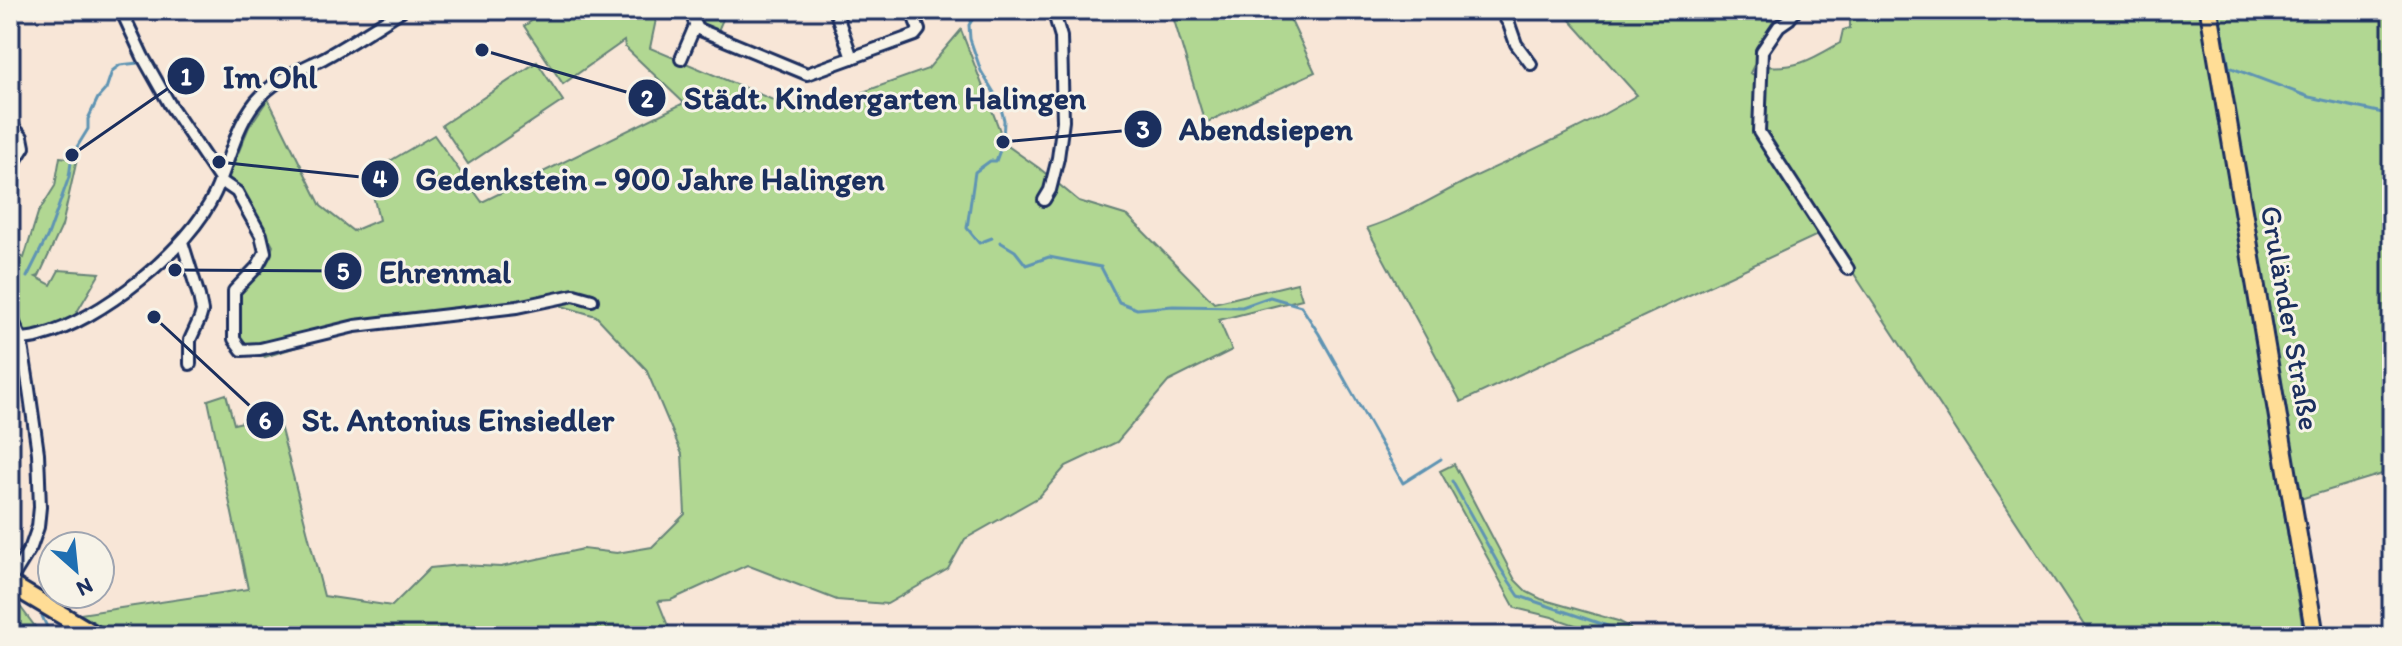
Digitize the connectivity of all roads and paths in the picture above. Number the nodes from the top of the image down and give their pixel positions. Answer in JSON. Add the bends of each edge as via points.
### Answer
{"nodes":[{"id":1,"x":694,"y":10,"type":"edge"},
{"id":2,"x":835,"y":10,"type":"edge"},
{"id":3,"x":911,"y":10,"type":"edge"},
{"id":4,"x":1053,"y":10,"type":"edge"},
{"id":5,"x":1500,"y":10,"type":"edge"},
{"id":6,"x":1796,"y":10,"type":"edge"},
{"id":7,"x":2209,"y":10,"type":"edge"},
{"id":8,"x":400,"y":11,"type":"edge"},
{"id":9,"x":124,"y":12,"type":"edge"},
{"id":10,"x":695,"y":26,"type":"junction"},
{"id":11,"x":852,"y":58,"type":"junction"},
{"id":12,"x":681,"y":59,"type":"dead end"},
{"id":13,"x":1531,"y":64,"type":"dead end"},
{"id":14,"x":10,"y":123,"type":"edge"},
{"id":15,"x":10,"y":169,"type":"edge"},
{"id":16,"x":221,"y":181,"type":"junction"},
{"id":17,"x":1044,"y":200,"type":"dead end"},
{"id":18,"x":182,"y":242,"type":"junction"},
{"id":19,"x":1848,"y":269,"type":"dead end"},
{"id":20,"x":592,"y":300,"type":"dead end"},
{"id":21,"x":10,"y":314,"type":"edge"},
{"id":22,"x":15,"y":340,"type":"edge"},
{"id":23,"x":190,"y":364,"type":"dead end"},
{"id":24,"x":10,"y":583,"type":"edge"},
{"id":25,"x":67,"y":628,"type":"edge"},
{"id":26,"x":97,"y":636,"type":"edge"},
{"id":27,"x":2315,"y":636,"type":"edge"}],
"edges":[{"from":1,"to":10,"type":"street"},
{"from":2,"to":11,"type":"street"},
{"from":3,"to":11,"type":"street","via":[[917,34]]},
{"from":4,"to":17,"type":"street","via":[[1061,37],[1063,121]]},
{"from":5,"to":13,"type":"street"},
{"from":6,"to":19,"type":"street","via":[[1762,51],[1759,132]]},
{"from":7,"to":27,"type":"main road","name":"Gruländer Straße"},
{"from":8,"to":16,"type":"street","via":[[259,97]]},
{"from":9,"to":16,"type":"street","via":[[170,105]]},
{"from":10,"to":11,"type":"street","via":[[802,73]]},
{"from":10,"to":12,"type":"street"},
{"from":14,"to":15,"type":"street","via":[[24,147]]},
{"from":16,"to":18,"type":"street"},
{"from":16,"to":20,"type":"street","via":[[237,192],[265,252],[234,291],[234,339],[242,350],[355,326],[574,295]]},
{"from":18,"to":22,"type":"street","via":[[108,302],[62,328]]},
{"from":18,"to":23,"type":"street","via":[[202,311],[190,340]]},
{"from":21,"to":22,"type":"street"},
{"from":22,"to":24,"type":"street","via":[[38,453],[40,507],[31,547]]},
{"from":24,"to":25,"type":"main road"},
{"from":25,"to":26,"type":"main road"}]}
